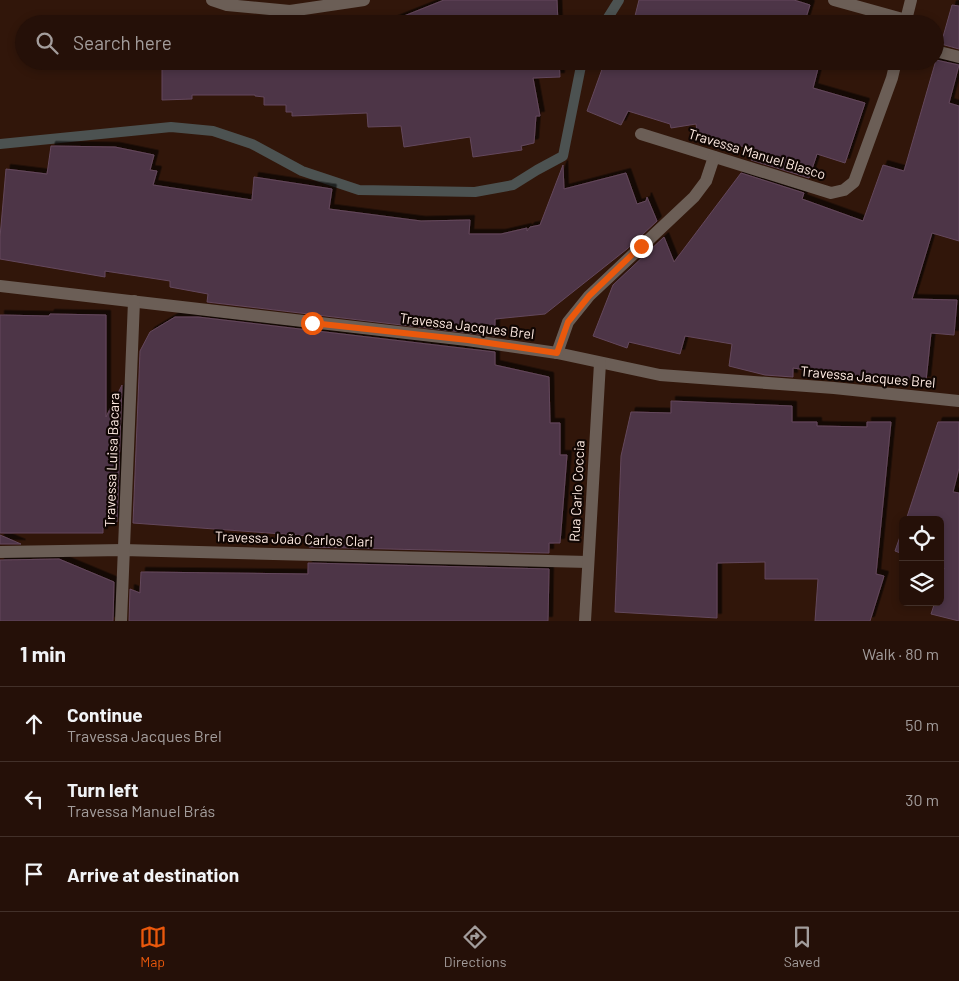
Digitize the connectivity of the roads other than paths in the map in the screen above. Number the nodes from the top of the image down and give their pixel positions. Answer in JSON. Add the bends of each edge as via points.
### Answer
{"nodes":[{"id":1,"x":212,"y":0,"type":"edge"},
{"id":2,"x":364,"y":0,"type":"edge"},
{"id":3,"x":834,"y":0,"type":"edge"},
{"id":4,"x":911,"y":0,"type":"edge"},
{"id":5,"x":882,"y":15,"type":"edge"},
{"id":6,"x":907,"y":15,"type":"edge"},
{"id":7,"x":944,"y":53,"type":"edge"},
{"id":8,"x":959,"y":57,"type":"edge"},
{"id":9,"x":894,"y":70,"type":"edge"},
{"id":10,"x":641,"y":134,"type":"dead end"},
{"id":11,"x":714,"y":157,"type":"junction"},
{"id":12,"x":0,"y":286,"type":"edge"},
{"id":13,"x":134,"y":300,"type":"junction"},
{"id":14,"x":557,"y":353,"type":"junction"},
{"id":15,"x":600,"y":363,"type":"junction"},
{"id":16,"x":959,"y":401,"type":"edge"},
{"id":17,"x":124,"y":550,"type":"junction"},
{"id":18,"x":0,"y":552,"type":"edge"},
{"id":19,"x":588,"y":562,"type":"junction"},
{"id":20,"x":121,"y":621,"type":"edge"},
{"id":21,"x":585,"y":621,"type":"edge"}],
"edges":[{"from":1,"to":2,"type":"street","via":[[227,5],[290,11]]},
{"from":3,"to":5,"type":"street"},
{"from":4,"to":6,"type":"street"},
{"from":7,"to":8,"type":"street"},
{"from":9,"to":11,"type":"street","name":"Travessa Manuel Blasco","via":[[854,182],[844,190],[831,193]]},
{"from":10,"to":11,"type":"street","name":"Travessa Manuel Blasco"},
{"from":11,"to":14,"type":"street","via":[[706,182],[694,197],[589,296],[568,322]]},
{"from":12,"to":13,"type":"street","name":"Travessa Jacques Brel"},
{"from":13,"to":14,"type":"street","name":"Travessa Jacques Brel"},
{"from":13,"to":17,"type":"street","name":"Travessa Luisa Bacara"},
{"from":14,"to":15,"type":"street","name":"Travessa Jacques Brel"},
{"from":15,"to":16,"type":"street","name":"Travessa Jacques Brel","via":[[660,375]]},
{"from":15,"to":19,"type":"street","name":"Rua Carlo Coccia"},
{"from":17,"to":18,"type":"street","name":"Travessa João Carlos Clari"},
{"from":17,"to":19,"type":"street","name":"Travessa João Carlos Clari"},
{"from":17,"to":20,"type":"street","name":"Travessa Luisa Bacara"},
{"from":19,"to":21,"type":"street","name":"Rua Carlo Coccia"}]}
